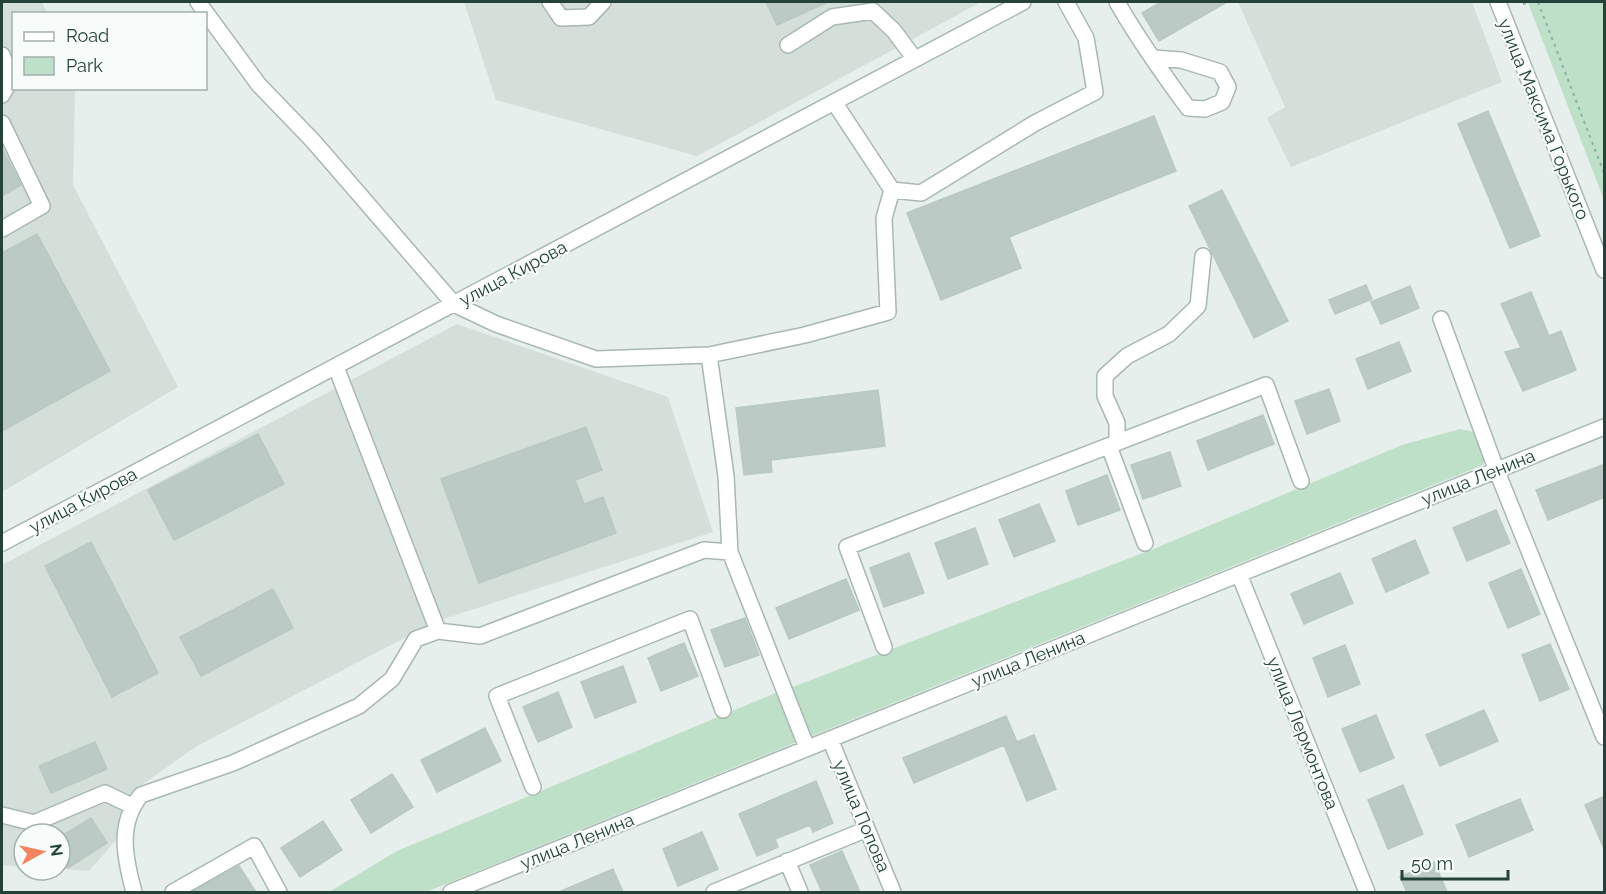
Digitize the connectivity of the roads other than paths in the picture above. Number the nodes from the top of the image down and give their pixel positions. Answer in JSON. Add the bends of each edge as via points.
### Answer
{"nodes":[{"id":1,"x":550,"y":2,"type":"edge"},
{"id":2,"x":603,"y":2,"type":"edge"},
{"id":3,"x":1023,"y":2,"type":"edge"},
{"id":4,"x":1066,"y":2,"type":"edge"},
{"id":5,"x":1117,"y":2,"type":"edge"},
{"id":6,"x":1498,"y":2,"type":"edge"},
{"id":7,"x":207,"y":14,"type":"edge"},
{"id":8,"x":788,"y":45,"type":"dead end"},
{"id":9,"x":2,"y":55,"type":"edge"},
{"id":10,"x":914,"y":58,"type":"junction"},
{"id":11,"x":1153,"y":58,"type":"dead end"},
{"id":12,"x":2,"y":95,"type":"edge"},
{"id":13,"x":834,"y":102,"type":"junction"},
{"id":14,"x":2,"y":123,"type":"edge"},
{"id":15,"x":892,"y":190,"type":"junction"},
{"id":16,"x":2,"y":229,"type":"edge"},
{"id":17,"x":1203,"y":256,"type":"dead end"},
{"id":18,"x":1605,"y":270,"type":"edge"},
{"id":19,"x":454,"y":304,"type":"junction"},
{"id":20,"x":1441,"y":319,"type":"dead end"},
{"id":21,"x":709,"y":355,"type":"junction"},
{"id":22,"x":336,"y":367,"type":"junction"},
{"id":23,"x":1605,"y":427,"type":"edge"},
{"id":24,"x":1113,"y":444,"type":"junction"},
{"id":25,"x":1497,"y":469,"type":"junction"},
{"id":26,"x":1301,"y":481,"type":"dead end"},
{"id":27,"x":2,"y":543,"type":"edge"},
{"id":28,"x":1145,"y":543,"type":"dead end"},
{"id":29,"x":730,"y":552,"type":"junction"},
{"id":30,"x":1239,"y":574,"type":"junction"},
{"id":31,"x":438,"y":631,"type":"junction"},
{"id":32,"x":884,"y":647,"type":"dead end"},
{"id":33,"x":723,"y":710,"type":"dead end"},
{"id":34,"x":1605,"y":737,"type":"edge"},
{"id":35,"x":830,"y":738,"type":"junction"},
{"id":36,"x":807,"y":748,"type":"junction"},
{"id":37,"x":533,"y":787,"type":"dead end"},
{"id":38,"x":132,"y":807,"type":"junction"},
{"id":39,"x":2,"y":814,"type":"edge"},
{"id":40,"x":867,"y":828,"type":"junction"},
{"id":41,"x":787,"y":861,"type":"junction"},
{"id":42,"x":134,"y":892,"type":"edge"},
{"id":43,"x":173,"y":892,"type":"edge"},
{"id":44,"x":279,"y":892,"type":"edge"},
{"id":45,"x":451,"y":892,"type":"edge"},
{"id":46,"x":714,"y":892,"type":"edge"},
{"id":47,"x":800,"y":892,"type":"edge"},
{"id":48,"x":894,"y":892,"type":"edge"},
{"id":49,"x":1367,"y":892,"type":"edge"}],
"edges":[{"from":1,"to":2,"type":"street","via":[[561,18],[589,17]]},
{"from":3,"to":10,"type":"street","name":"улица Кирова"},
{"from":4,"to":15,"type":"street","via":[[1086,38],[1095,92],[1035,123],[921,193]]},
{"from":5,"to":11,"type":"street","via":[[1123,12],[1162,72],[1188,108],[1205,109],[1222,102],[1228,87],[1220,72],[1181,60]]},
{"from":6,"to":18,"type":"street","name":"улица Максима Горького"},
{"from":7,"to":19,"type":"street","via":[[259,85],[314,142]]},
{"from":8,"to":10,"type":"street","via":[[832,17],[873,10]]},
{"from":9,"to":12,"type":"street","via":[[11,79]]},
{"from":10,"to":13,"type":"street","name":"улица Кирова"},
{"from":13,"to":15,"type":"street"},
{"from":13,"to":19,"type":"street","name":"улица Кирова"},
{"from":14,"to":16,"type":"street","via":[[42,206]]},
{"from":15,"to":21,"type":"street","via":[[884,218],[888,312]]},
{"from":17,"to":24,"type":"street","via":[[1198,306],[1169,334],[1127,356],[1105,376],[1105,396],[1117,423]]},
{"from":19,"to":21,"type":"street","via":[[496,324],[596,359]]},
{"from":19,"to":22,"type":"street","name":"улица Кирова"},
{"from":20,"to":25,"type":"street"},
{"from":21,"to":29,"type":"street","via":[[726,476]]},
{"from":22,"to":27,"type":"street","name":"улица Кирова"},
{"from":22,"to":31,"type":"street"},
{"from":23,"to":25,"type":"street","name":"улица Ленина"},
{"from":24,"to":26,"type":"street","via":[[1266,385]]},
{"from":24,"to":28,"type":"street"},
{"from":24,"to":32,"type":"street","via":[[847,547]]},
{"from":25,"to":30,"type":"street","name":"улица Ленина"},
{"from":25,"to":34,"type":"street"},
{"from":29,"to":31,"type":"street","via":[[704,550],[480,636]]},
{"from":29,"to":36,"type":"street"},
{"from":30,"to":35,"type":"street","name":"улица Ленина"},
{"from":30,"to":49,"type":"street","name":"улица Лермонтова"},
{"from":31,"to":38,"type":"street","via":[[416,639],[392,679],[359,706],[234,763],[141,795]]},
{"from":33,"to":37,"type":"street","via":[[690,619],[497,696]]},
{"from":35,"to":36,"type":"street","name":"улица Ленина"},
{"from":35,"to":40,"type":"street","name":"улица Попова"},
{"from":36,"to":45,"type":"street","name":"улица Ленина"},
{"from":38,"to":39,"type":"street","via":[[105,793],[34,823]]},
{"from":38,"to":42,"type":"street","via":[[123,852]]},
{"from":40,"to":41,"type":"street"},
{"from":40,"to":48,"type":"street","name":"улица Попова"},
{"from":41,"to":46,"type":"street"},
{"from":41,"to":47,"type":"street"},
{"from":43,"to":44,"type":"street","via":[[254,846]]}]}
